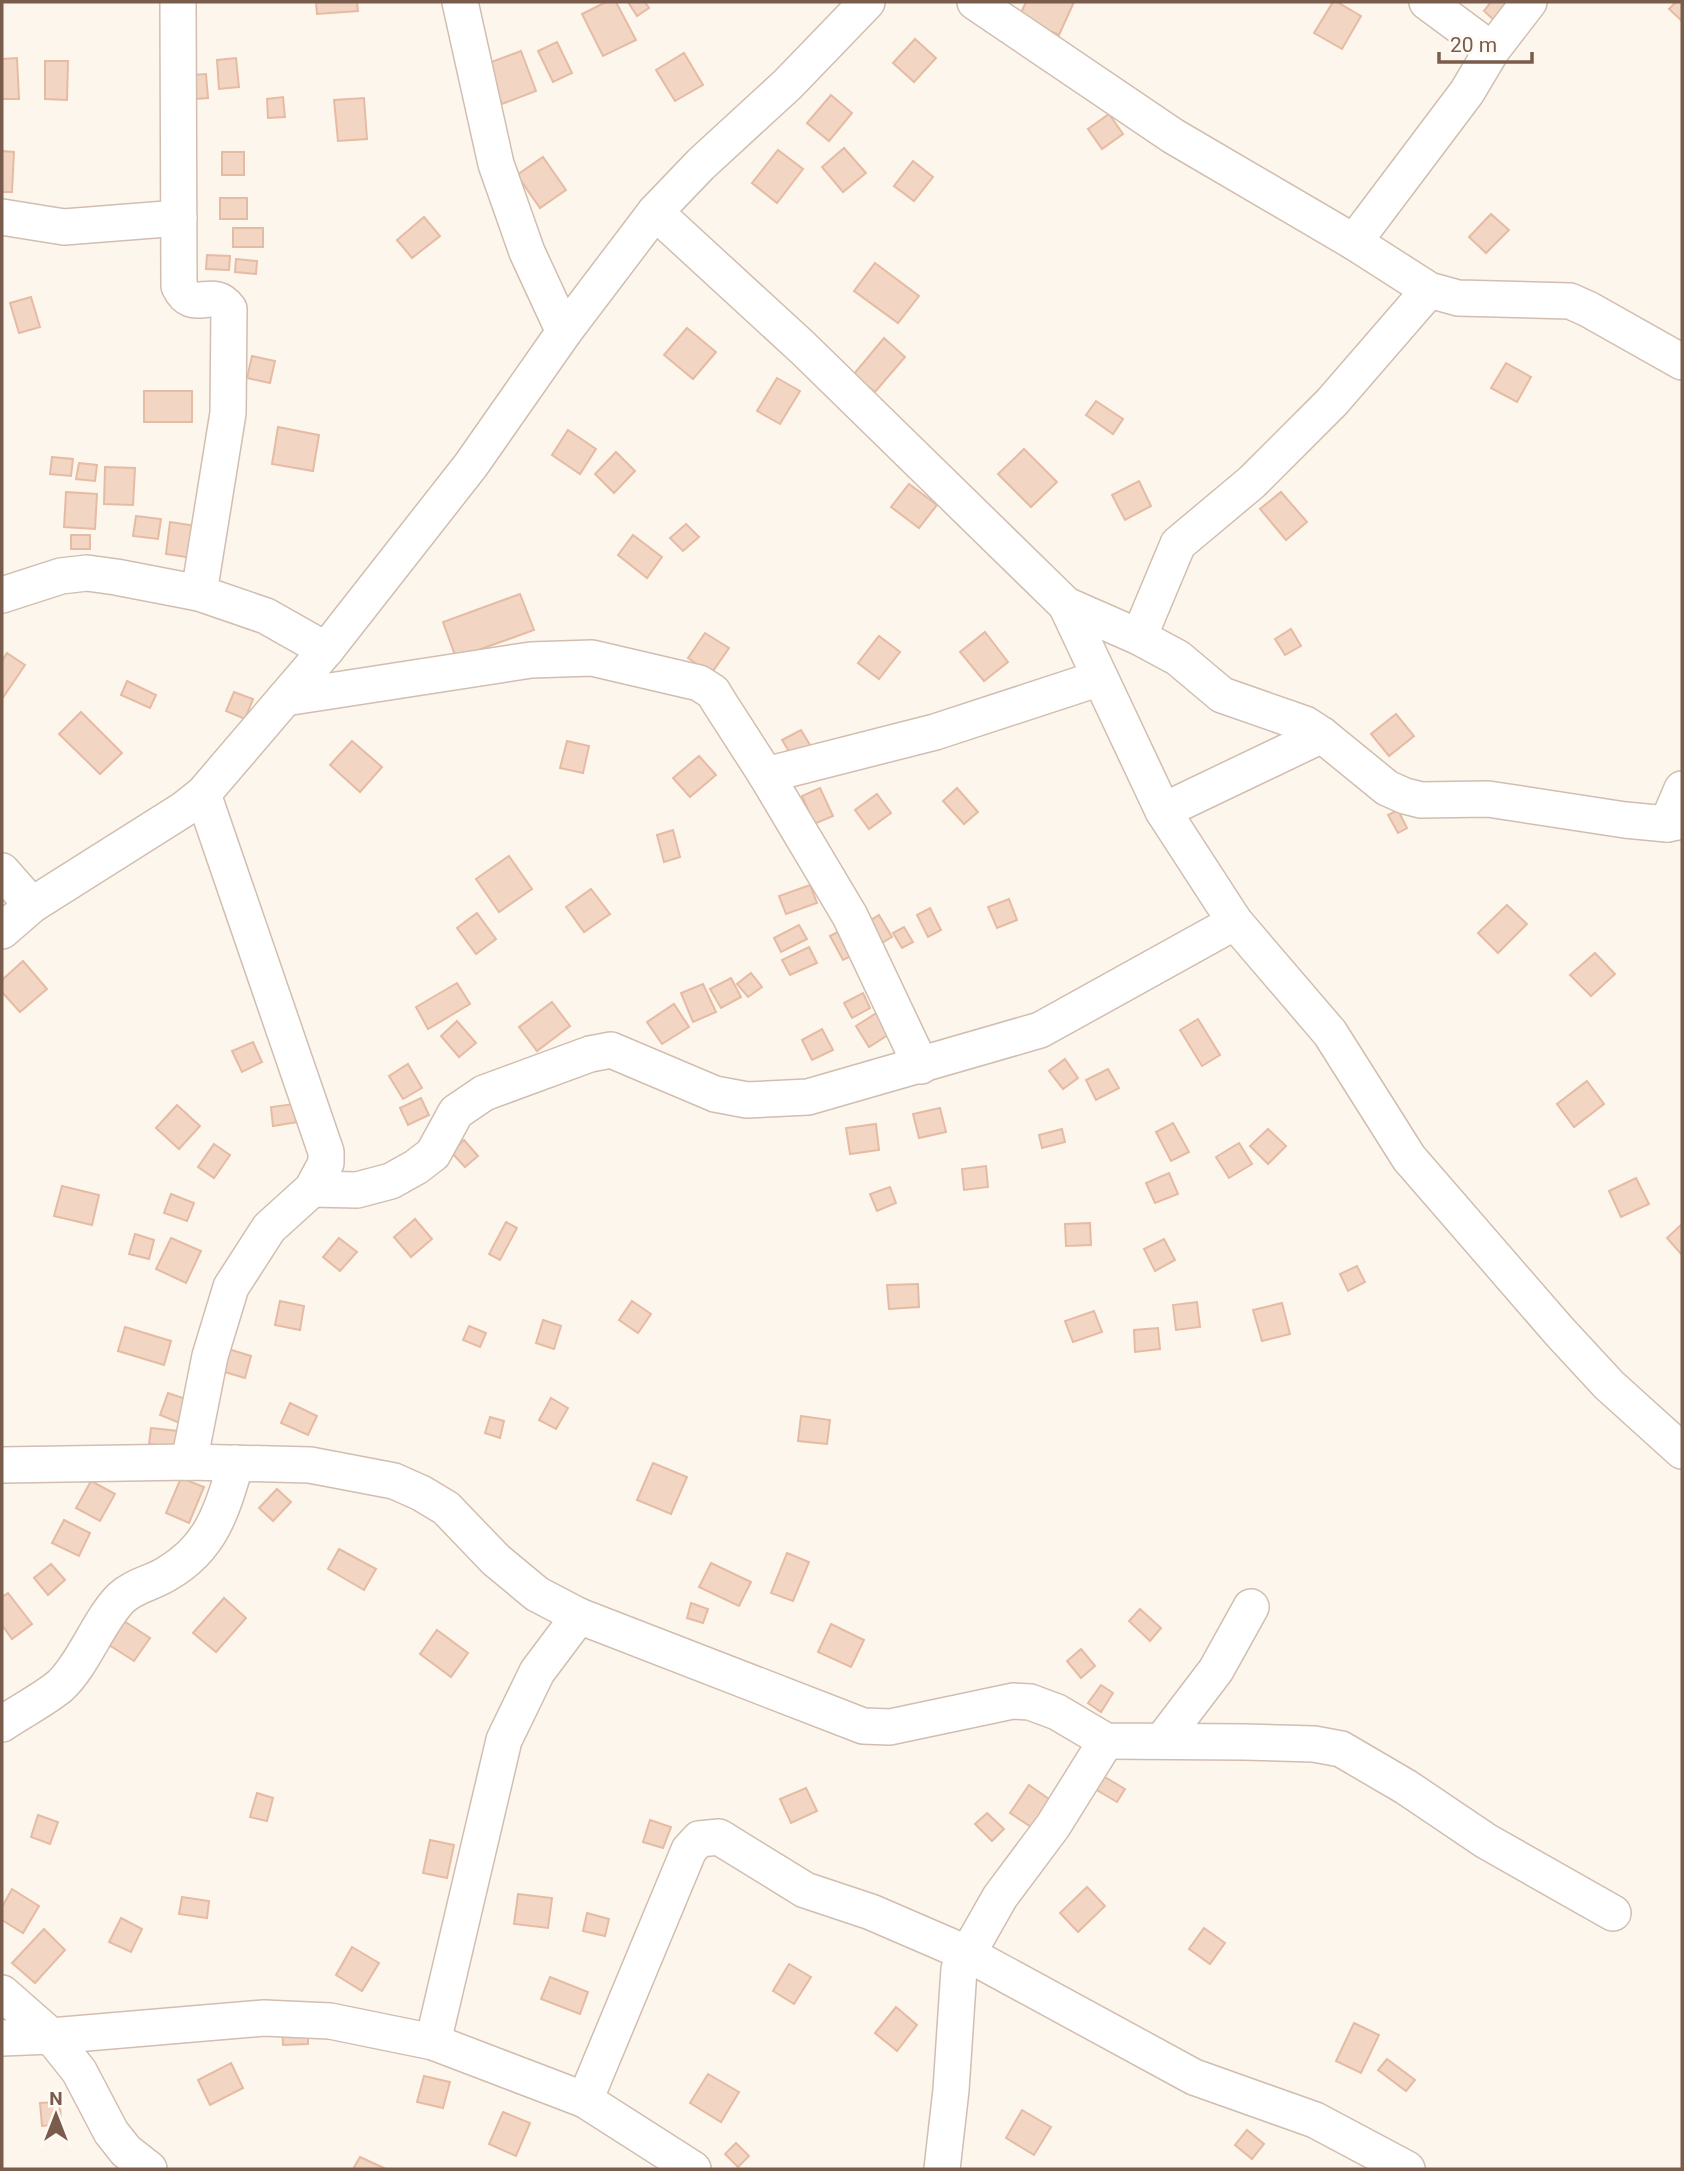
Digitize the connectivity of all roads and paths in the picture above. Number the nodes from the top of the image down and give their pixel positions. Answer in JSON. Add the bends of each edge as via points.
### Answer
{"nodes":[{"id":1,"x":178,"y":2,"type":"edge"},
{"id":2,"x":460,"y":2,"type":"edge"},
{"id":3,"x":867,"y":2,"type":"edge"},
{"id":4,"x":975,"y":2,"type":"edge"},
{"id":5,"x":1427,"y":2,"type":"edge"},
{"id":6,"x":1529,"y":2,"type":"edge"},
{"id":7,"x":1492,"y":50,"type":"junction"},
{"id":8,"x":655,"y":212,"type":"junction"},
{"id":9,"x":2,"y":217,"type":"edge"},
{"id":10,"x":179,"y":218,"type":"junction"},
{"id":11,"x":1354,"y":242,"type":"junction"},
{"id":12,"x":1429,"y":289,"type":"junction"},
{"id":13,"x":564,"y":332,"type":"junction"},
{"id":14,"x":1682,"y":362,"type":"edge"},
{"id":15,"x":199,"y":593,"type":"junction"},
{"id":16,"x":2,"y":595,"type":"edge"},
{"id":17,"x":1066,"y":604,"type":"junction"},
{"id":18,"x":1139,"y":637,"type":"junction"},
{"id":19,"x":326,"y":650,"type":"junction"},
{"id":20,"x":1100,"y":678,"type":"junction"},
{"id":21,"x":285,"y":698,"type":"junction"},
{"id":22,"x":1322,"y":735,"type":"junction"},
{"id":23,"x":766,"y":775,"type":"junction"},
{"id":24,"x":1682,"y":789,"type":"edge"},
{"id":25,"x":203,"y":794,"type":"junction"},
{"id":26,"x":1163,"y":811,"type":"junction"},
{"id":27,"x":1674,"y":823,"type":"edge"},
{"id":28,"x":2,"y":871,"type":"edge"},
{"id":29,"x":32,"y":905,"type":"junction"},
{"id":30,"x":1235,"y":922,"type":"junction"},
{"id":31,"x":2,"y":931,"type":"edge"},
{"id":32,"x":921,"y":1066,"type":"junction"},
{"id":33,"x":312,"y":1189,"type":"junction"},
{"id":34,"x":1682,"y":1451,"type":"edge"},
{"id":35,"x":189,"y":1462,"type":"junction"},
{"id":36,"x":236,"y":1464,"type":"junction"},
{"id":37,"x":2,"y":1465,"type":"edge"},
{"id":38,"x":1251,"y":1607,"type":"dead end"},
{"id":39,"x":579,"y":1616,"type":"junction"},
{"id":40,"x":2,"y":1724,"type":"edge"},
{"id":41,"x":1106,"y":1741,"type":"junction"},
{"id":42,"x":1162,"y":1741,"type":"junction"},
{"id":43,"x":1613,"y":1913,"type":"dead end"},
{"id":44,"x":966,"y":1953,"type":"junction"},
{"id":45,"x":2,"y":1993,"type":"edge"},
{"id":46,"x":51,"y":2036,"type":"junction"},
{"id":47,"x":2,"y":2038,"type":"edge"},
{"id":48,"x":433,"y":2042,"type":"junction"},
{"id":49,"x":585,"y":2100,"type":"junction"},
{"id":50,"x":149,"y":2169,"type":"edge"},
{"id":51,"x":693,"y":2169,"type":"edge"},
{"id":52,"x":942,"y":2169,"type":"edge"},
{"id":53,"x":1407,"y":2169,"type":"edge"}],
"edges":[{"from":1,"to":10,"type":"street"},
{"from":2,"to":13,"type":"street","via":[[495,164],[527,252]]},
{"from":3,"to":8,"type":"street"},
{"from":4,"to":11,"type":"street","via":[[1173,136]]},
{"from":5,"to":7,"type":"street"},
{"from":6,"to":7,"type":"street"},
{"from":7,"to":11,"type":"street","via":[[1467,92]]},
{"from":8,"to":13,"type":"street"},
{"from":8,"to":17,"type":"street","via":[[803,348]]},
{"from":9,"to":10,"type":"street","via":[[64,227]]},
{"from":10,"to":15,"type":"street","via":[[179,286],[184,297],[223,301],[229,309],[229,413]]},
{"from":11,"to":12,"type":"street"},
{"from":12,"to":14,"type":"street","via":[[1458,298],[1570,301]]},
{"from":12,"to":18,"type":"street","via":[[1332,402],[1252,482],[1178,544]]},
{"from":13,"to":19,"type":"street","via":[[471,465]]},
{"from":15,"to":16,"type":"street","via":[[87,573],[61,576]]},
{"from":15,"to":19,"type":"street","via":[[266,616]]},
{"from":17,"to":18,"type":"street"},
{"from":17,"to":20,"type":"street"},
{"from":18,"to":22,"type":"street","via":[[1178,659],[1222,695],[1305,724]]},
{"from":19,"to":21,"type":"street"},
{"from":20,"to":23,"type":"street","via":[[935,732]]},
{"from":20,"to":26,"type":"street"},
{"from":21,"to":23,"type":"street","via":[[531,660],[592,659],[706,687]]},
{"from":21,"to":25,"type":"street"},
{"from":22,"to":26,"type":"street"},
{"from":22,"to":27,"type":"street","via":[[1387,788],[1405,796],[1488,799]]},
{"from":23,"to":32,"type":"street","via":[[850,916]]},
{"from":24,"to":27,"type":"street"},
{"from":25,"to":29,"type":"street"},
{"from":25,"to":33,"type":"street","via":[[326,1152],[326,1163]]},
{"from":26,"to":30,"type":"street"},
{"from":28,"to":29,"type":"street"},
{"from":29,"to":31,"type":"street"},
{"from":30,"to":32,"type":"street","via":[[1040,1030]]},
{"from":30,"to":34,"type":"street","via":[[1330,1034],[1409,1158],[1600,1376]]},
{"from":32,"to":33,"type":"street","via":[[808,1097],[747,1100],[715,1094],[611,1050],[590,1054],[484,1093],[456,1112],[433,1154],[391,1181],[357,1190]]},
{"from":33,"to":35,"type":"street","via":[[269,1228],[231,1287],[210,1356]]},
{"from":35,"to":36,"type":"street"},
{"from":35,"to":37,"type":"street"},
{"from":36,"to":39,"type":"street","via":[[310,1465],[394,1481],[422,1493],[446,1508],[537,1594]]},
{"from":36,"to":40,"type":"street","via":[[224,1506],[193,1557],[120,1599],[61,1685]]},
{"from":38,"to":42,"type":"street","via":[[1216,1670]]},
{"from":39,"to":41,"type":"street","via":[[863,1726],[890,1727],[1013,1701],[1030,1702]]},
{"from":39,"to":48,"type":"street","via":[[537,1672],[504,1740]]},
{"from":41,"to":42,"type":"street"},
{"from":41,"to":44,"type":"street"},
{"from":42,"to":43,"type":"street","via":[[1314,1744],[1341,1749],[1486,1841]]},
{"from":44,"to":49,"type":"street","via":[[871,1912],[805,1890],[719,1837],[699,1839],[690,1850]]},
{"from":44,"to":52,"type":"street","via":[[957,1984]]},
{"from":44,"to":53,"type":"street","via":[[1195,2077],[1315,2120]]},
{"from":45,"to":46,"type":"street"},
{"from":46,"to":47,"type":"street"},
{"from":46,"to":48,"type":"street","via":[[264,2018],[330,2021]]},
{"from":46,"to":50,"type":"street","via":[[79,2071],[111,2132]]},
{"from":48,"to":49,"type":"street"},
{"from":49,"to":51,"type":"street"}]}
